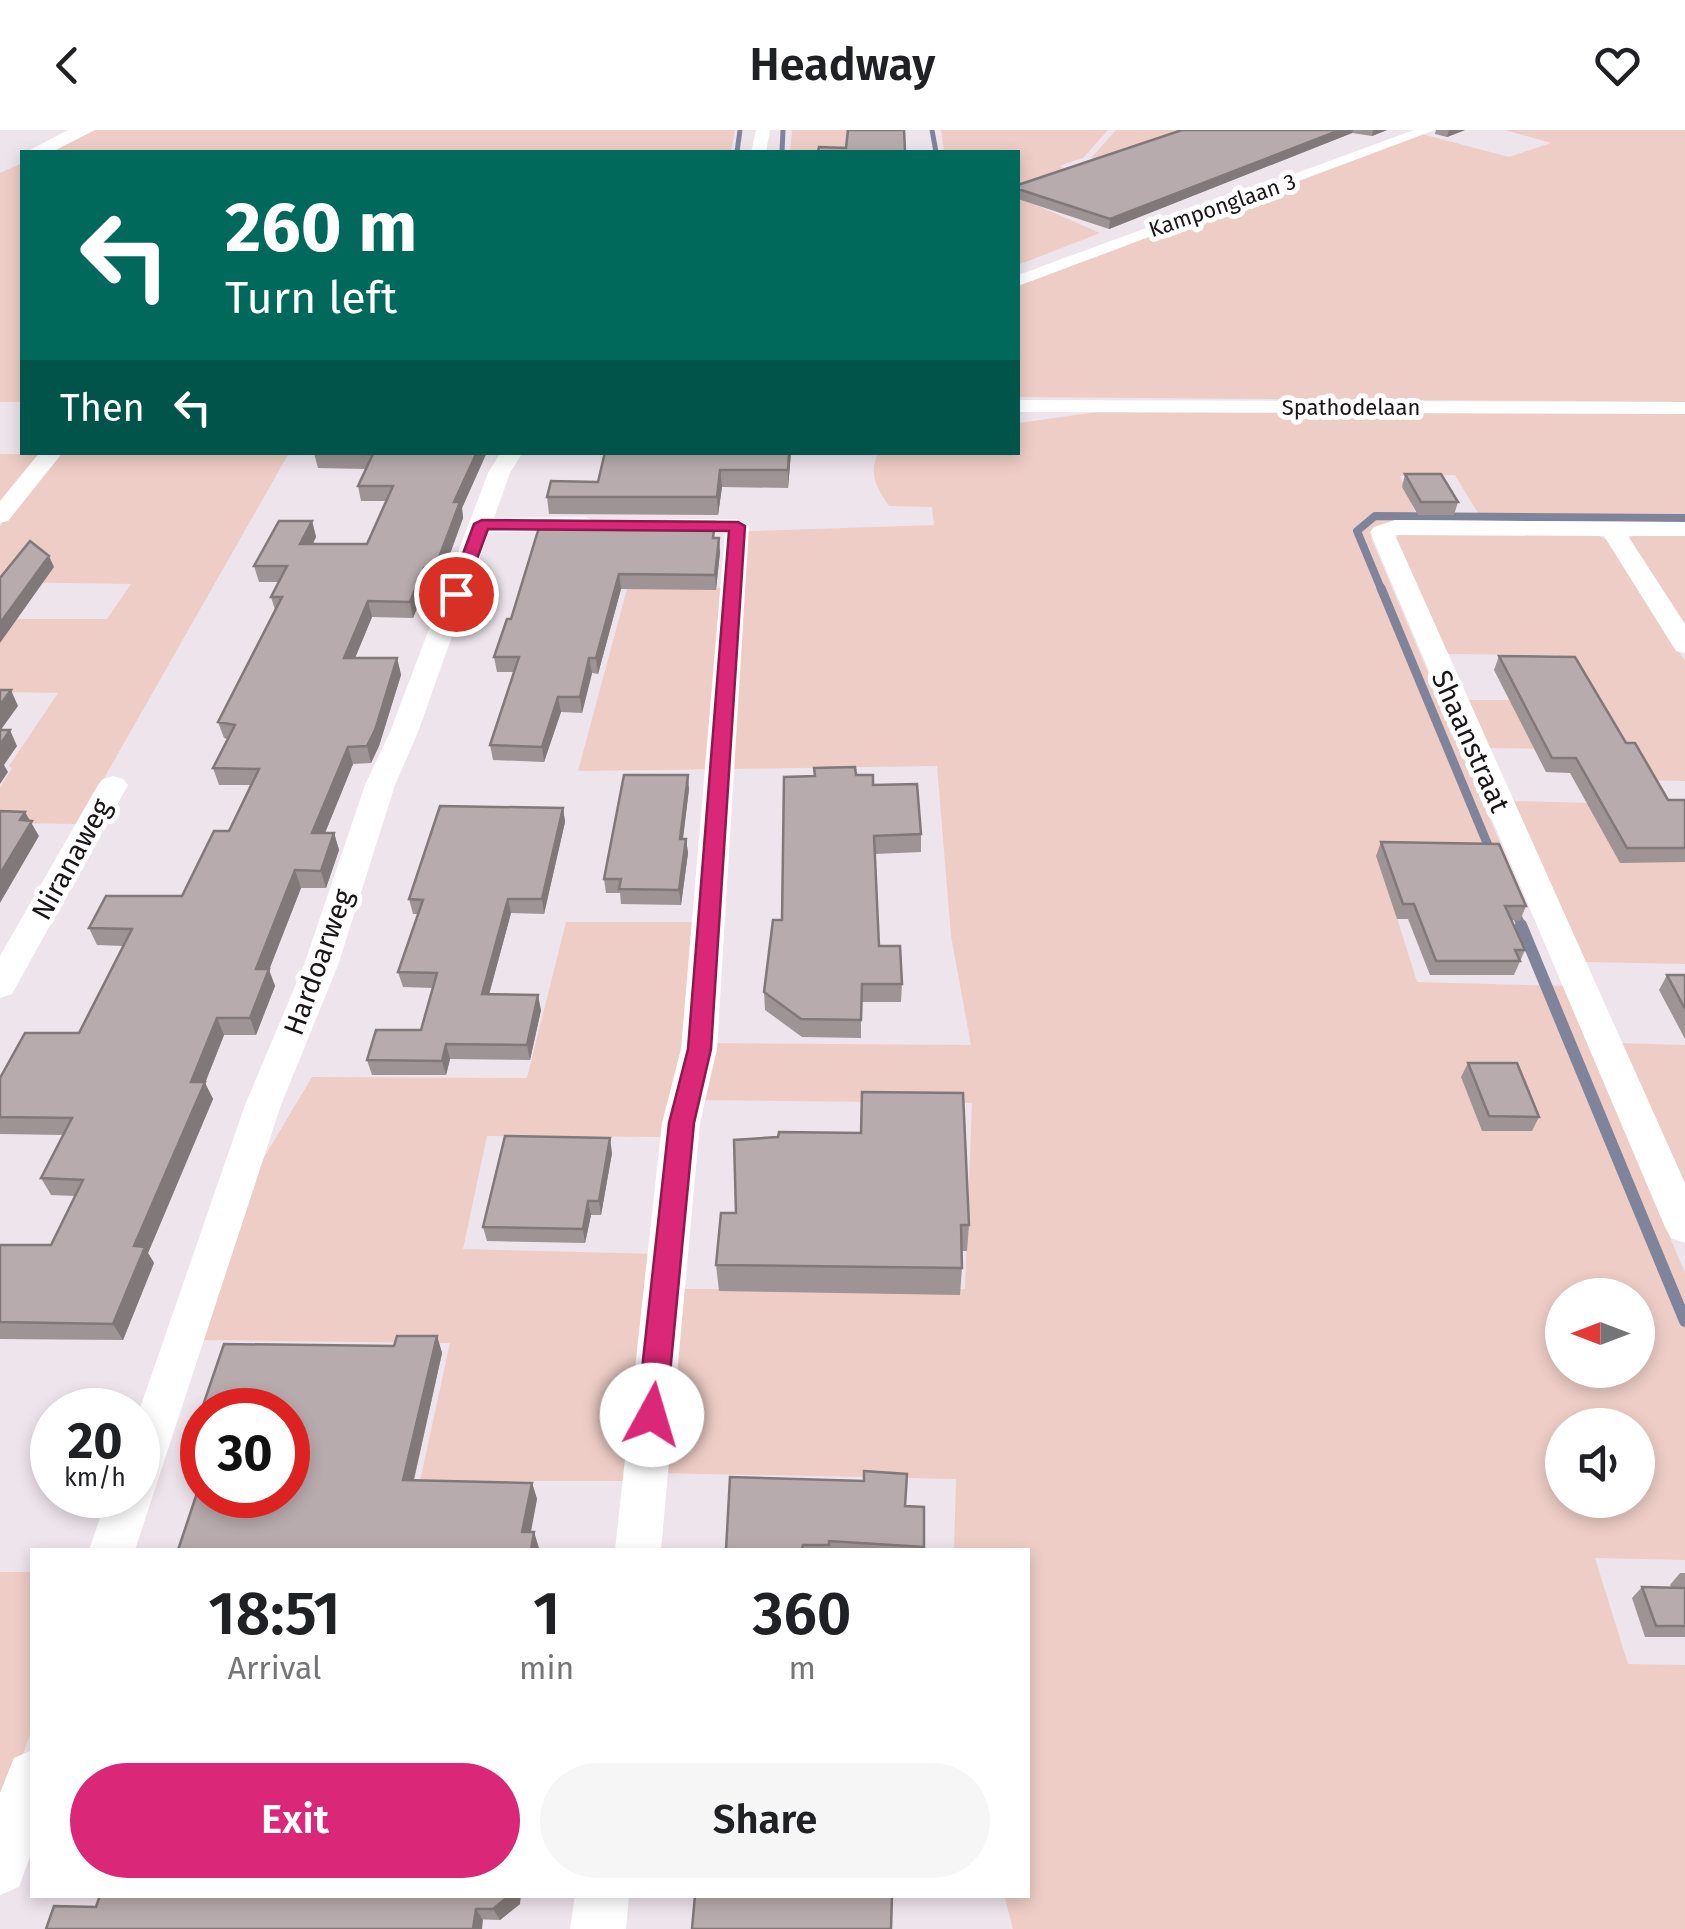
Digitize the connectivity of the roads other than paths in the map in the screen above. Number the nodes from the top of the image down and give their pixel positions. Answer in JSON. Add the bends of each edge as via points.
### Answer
{"nodes":[{"id":1,"x":85,"y":130,"type":"edge"},
{"id":2,"x":1428,"y":130,"type":"edge"},
{"id":3,"x":40,"y":150,"type":"edge"},
{"id":4,"x":1020,"y":280,"type":"edge"},
{"id":5,"x":1020,"y":406,"type":"edge"},
{"id":6,"x":1685,"y":408,"type":"edge"},
{"id":7,"x":50,"y":455,"type":"edge"},
{"id":8,"x":510,"y":455,"type":"edge"},
{"id":9,"x":0,"y":516,"type":"edge"},
{"id":10,"x":482,"y":524,"type":"junction"},
{"id":11,"x":1611,"y":528,"type":"junction"},
{"id":12,"x":1685,"y":529,"type":"edge"},
{"id":13,"x":1685,"y":644,"type":"edge"},
{"id":14,"x":113,"y":784,"type":"dead end"},
{"id":15,"x":0,"y":986,"type":"edge"},
{"id":16,"x":1685,"y":1227,"type":"edge"},
{"id":17,"x":160,"y":1411,"type":"edge"},
{"id":18,"x":124,"y":1518,"type":"edge"},
{"id":19,"x":113,"y":1548,"type":"edge"},
{"id":20,"x":638,"y":1548,"type":"edge"},
{"id":21,"x":30,"y":1782,"type":"edge"},
{"id":22,"x":0,"y":1868,"type":"edge"},
{"id":23,"x":602,"y":1898,"type":"edge"},
{"id":24,"x":598,"y":1929,"type":"edge"}],
"edges":[{"from":1,"to":3,"type":"street"},
{"from":2,"to":4,"type":"street","name":"Kamponglaan 3"},
{"from":5,"to":6,"type":"street","name":"Spathodelaan"},
{"from":7,"to":9,"type":"street"},
{"from":8,"to":10,"type":"street","name":"Hardoarweg"},
{"from":10,"to":17,"type":"street","name":"Hardoarweg","via":[[380,785],[321,966],[262,1105]]},
{"from":10,"to":20,"type":"street","via":[[738,526],[699,1049],[682,1123]]},
{"from":11,"to":12,"type":"street","name":"Shaanstraat"},
{"from":11,"to":13,"type":"street"},
{"from":11,"to":16,"type":"street","name":"Shaanstraat","via":[[1382,532]]},
{"from":14,"to":15,"type":"street","name":"Niranaweg"},
{"from":18,"to":19,"type":"street"},
{"from":21,"to":22,"type":"street"},
{"from":23,"to":24,"type":"street"}]}
